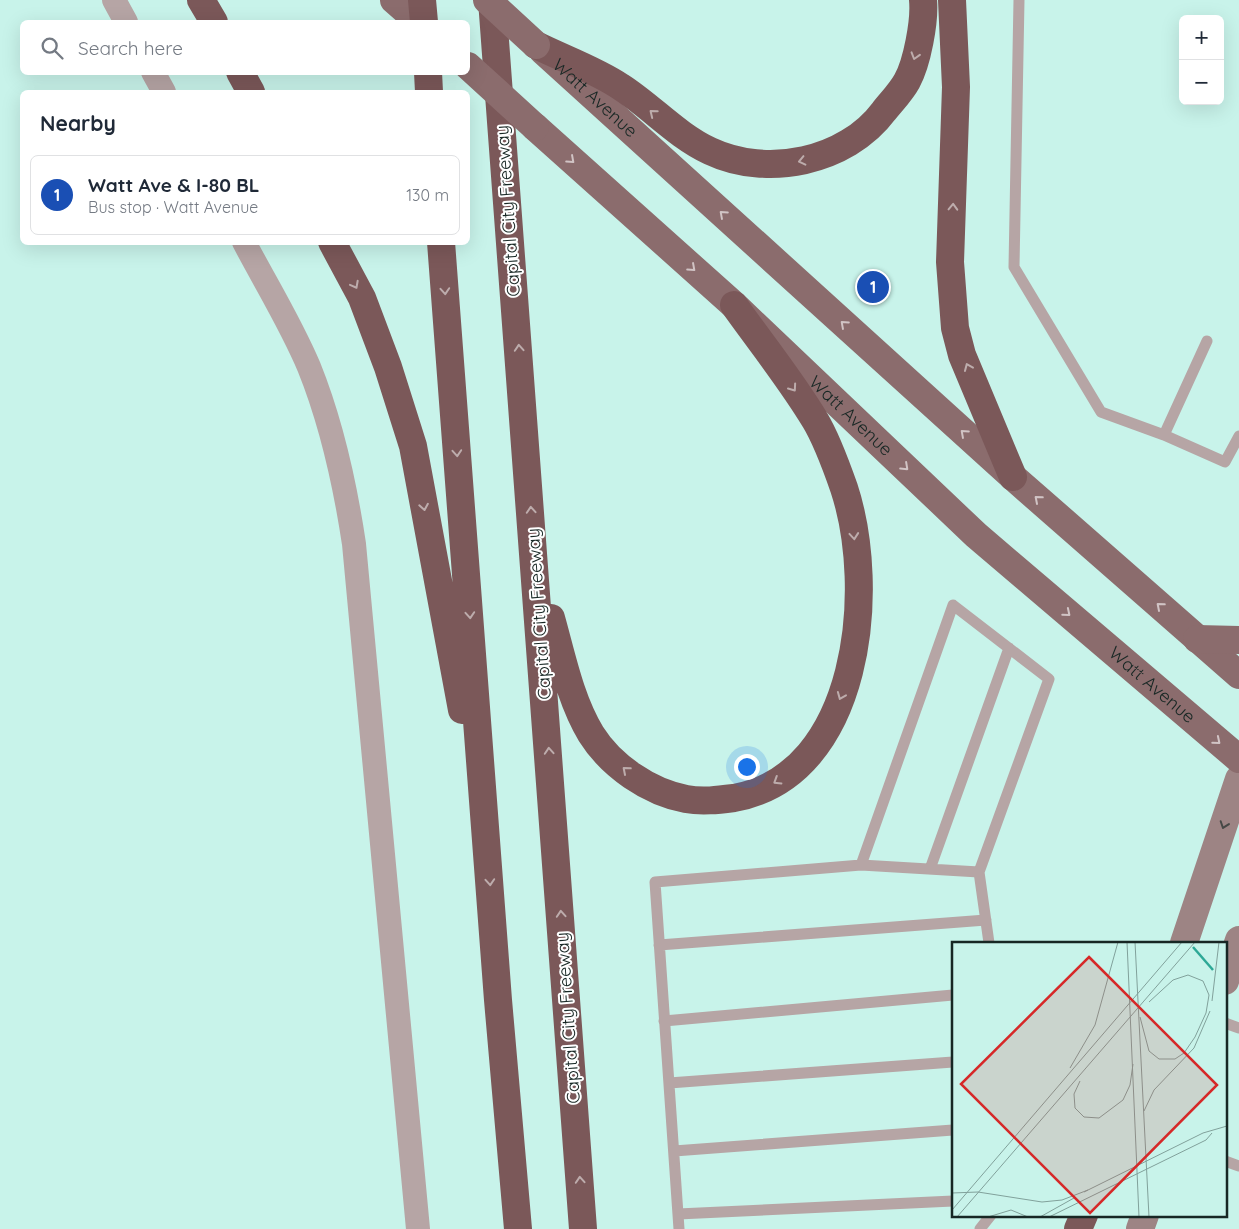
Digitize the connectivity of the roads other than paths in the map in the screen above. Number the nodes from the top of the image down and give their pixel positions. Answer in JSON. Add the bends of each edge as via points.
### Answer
{"nodes":[{"id":1,"x":114,"y":0,"type":"edge"},
{"id":2,"x":201,"y":0,"type":"edge"},
{"id":3,"x":394,"y":0,"type":"edge"},
{"id":4,"x":422,"y":0,"type":"edge"},
{"id":5,"x":487,"y":0,"type":"edge"},
{"id":6,"x":492,"y":0,"type":"edge"},
{"id":7,"x":508,"y":0,"type":"edge"},
{"id":8,"x":923,"y":0,"type":"edge"},
{"id":9,"x":952,"y":0,"type":"edge"},
{"id":10,"x":1019,"y":0,"type":"edge"},
{"id":11,"x":125,"y":20,"type":"edge"},
{"id":12,"x":213,"y":20,"type":"edge"},
{"id":13,"x":417,"y":20,"type":"edge"},
{"id":14,"x":424,"y":20,"type":"edge"},
{"id":15,"x":536,"y":45,"type":"junction"},
{"id":16,"x":470,"y":68,"type":"edge"},
{"id":17,"x":155,"y":75,"type":"edge"},
{"id":18,"x":242,"y":75,"type":"edge"},
{"id":19,"x":428,"y":75,"type":"edge"},
{"id":20,"x":163,"y":90,"type":"edge"},
{"id":21,"x":250,"y":90,"type":"edge"},
{"id":22,"x":429,"y":90,"type":"edge"},
{"id":23,"x":503,"y":140,"type":"junction"},
{"id":24,"x":246,"y":245,"type":"edge"},
{"id":25,"x":334,"y":245,"type":"edge"},
{"id":26,"x":441,"y":245,"type":"edge"},
{"id":27,"x":734,"y":305,"type":"junction"},
{"id":28,"x":1207,"y":341,"type":"dead end"},
{"id":29,"x":1164,"y":435,"type":"junction"},
{"id":30,"x":1239,"y":436,"type":"edge"},
{"id":31,"x":1013,"y":477,"type":"junction"},
{"id":32,"x":535,"y":559,"type":"junction"},
{"id":33,"x":1197,"y":639,"type":"junction"},
{"id":34,"x":1239,"y":640,"type":"edge"},
{"id":35,"x":1009,"y":648,"type":"junction"},
{"id":36,"x":1239,"y":675,"type":"edge"},
{"id":37,"x":1239,"y":759,"type":"edge"},
{"id":38,"x":1239,"y":779,"type":"edge"},
{"id":39,"x":488,"y":855,"type":"junction"},
{"id":40,"x":861,"y":865,"type":"junction"},
{"id":41,"x":930,"y":869,"type":"junction"},
{"id":42,"x":979,"y":872,"type":"junction"},
{"id":43,"x":986,"y":920,"type":"junction"},
{"id":44,"x":1239,"y":940,"type":"edge"},
{"id":45,"x":989,"y":942,"type":"edge"},
{"id":46,"x":1184,"y":942,"type":"edge"},
{"id":47,"x":659,"y":945,"type":"junction"},
{"id":48,"x":1226,"y":978,"type":"edge"},
{"id":49,"x":952,"y":995,"type":"edge"},
{"id":50,"x":664,"y":1021,"type":"junction"},
{"id":51,"x":1226,"y":1023,"type":"edge"},
{"id":52,"x":1239,"y":1028,"type":"edge"},
{"id":53,"x":952,"y":1062,"type":"edge"},
{"id":54,"x":669,"y":1083,"type":"junction"},
{"id":55,"x":952,"y":1130,"type":"edge"},
{"id":56,"x":674,"y":1151,"type":"junction"},
{"id":57,"x":1226,"y":1160,"type":"edge"},
{"id":58,"x":1239,"y":1166,"type":"edge"},
{"id":59,"x":952,"y":1201,"type":"edge"},
{"id":60,"x":678,"y":1214,"type":"junction"},
{"id":61,"x":990,"y":1216,"type":"edge"},
{"id":62,"x":1084,"y":1216,"type":"edge"},
{"id":63,"x":1096,"y":1216,"type":"edge"},
{"id":64,"x":1145,"y":1216,"type":"edge"},
{"id":65,"x":418,"y":1229,"type":"edge"},
{"id":66,"x":518,"y":1229,"type":"edge"},
{"id":67,"x":583,"y":1229,"type":"edge"},
{"id":68,"x":679,"y":1229,"type":"edge"},
{"id":69,"x":980,"y":1229,"type":"edge"},
{"id":70,"x":1078,"y":1229,"type":"edge"},
{"id":71,"x":1092,"y":1229,"type":"edge"},
{"id":72,"x":1140,"y":1229,"type":"edge"}],
"edges":[{"from":1,"to":11,"type":"street"},
{"from":2,"to":12,"type":"highway"},
{"from":3,"to":13,"type":"main road"},
{"from":4,"to":14,"type":"highway"},
{"from":5,"to":15,"type":"main road","name":"Watt Avenue","bridge":true},
{"from":6,"to":23,"type":"highway","name":"Capital City Freeway"},
{"from":7,"to":23,"type":"highway"},
{"from":8,"to":15,"type":"highway","one_way":true,"via":[[918,45],[908,80],[874,124],[828,155],[786,165],[746,163],[710,152],[670,127],[621,87]]},
{"from":31,"to":9,"type":"highway","one_way":true,"via":[[962,355],[955,328],[950,262],[956,87]]},
{"from":10,"to":29,"type":"lane","via":[[1014,267],[1101,412]]},
{"from":31,"to":15,"type":"main road","name":"Watt Avenue","one_way":true},
{"from":16,"to":27,"type":"main road","name":"Watt Avenue","one_way":true,"bridge":true},
{"from":17,"to":20,"type":"street"},
{"from":18,"to":21,"type":"highway"},
{"from":19,"to":22,"type":"highway"},
{"from":32,"to":23,"type":"highway","name":"Capital City Freeway","one_way":true},
{"from":24,"to":65,"type":"street","via":[[309,368],[332,433],[348,499]]},
{"from":25,"to":39,"type":"highway","one_way":true,"via":[[362,298],[413,446]]},
{"from":26,"to":39,"type":"highway","one_way":true},
{"from":27,"to":32,"type":"highway","one_way":true,"via":[[816,421],[844,488],[853,528],[858,575],[854,655],[827,730],[813,750],[798,767],[774,784],[751,794],[721,800],[695,800],[668,796],[643,785],[592,735],[573,697]]},
{"from":27,"to":37,"type":"main road","name":"Watt Avenue","one_way":true,"via":[[976,535]]},
{"from":28,"to":29,"type":"lane"},
{"from":29,"to":30,"type":"lane","via":[[1224,462]]},
{"from":33,"to":31,"type":"main road","name":"Watt Avenue","one_way":true},
{"from":67,"to":32,"type":"highway","name":"Capital City Freeway","one_way":true},
{"from":33,"to":34,"type":"main road"},
{"from":33,"to":36,"type":"main road","name":"Watt Avenue"},
{"from":35,"to":40,"type":"lane","via":[[953,606]]},
{"from":35,"to":41,"type":"lane"},
{"from":35,"to":42,"type":"lane","via":[[1049,679]]},
{"from":38,"to":46,"type":"main road","one_way":true},
{"from":39,"to":66,"type":"highway","one_way":true},
{"from":40,"to":41,"type":"lane"},
{"from":40,"to":47,"type":"lane","via":[[654,882]]},
{"from":41,"to":42,"type":"lane"},
{"from":42,"to":43,"type":"lane"},
{"from":43,"to":45,"type":"lane"},
{"from":43,"to":47,"type":"lane"},
{"from":44,"to":48,"type":"main road"},
{"from":47,"to":50,"type":"lane"},
{"from":49,"to":50,"type":"lane"},
{"from":50,"to":54,"type":"lane"},
{"from":51,"to":52,"type":"lane"},
{"from":53,"to":54,"type":"lane"},
{"from":54,"to":56,"type":"lane"},
{"from":55,"to":56,"type":"lane"},
{"from":56,"to":60,"type":"lane"},
{"from":57,"to":58,"type":"lane"},
{"from":59,"to":60,"type":"lane"},
{"from":60,"to":68,"type":"lane"},
{"from":61,"to":69,"type":"lane"},
{"from":62,"to":70,"type":"highway"},
{"from":63,"to":71,"type":"main road"},
{"from":64,"to":72,"type":"main road"}]}
